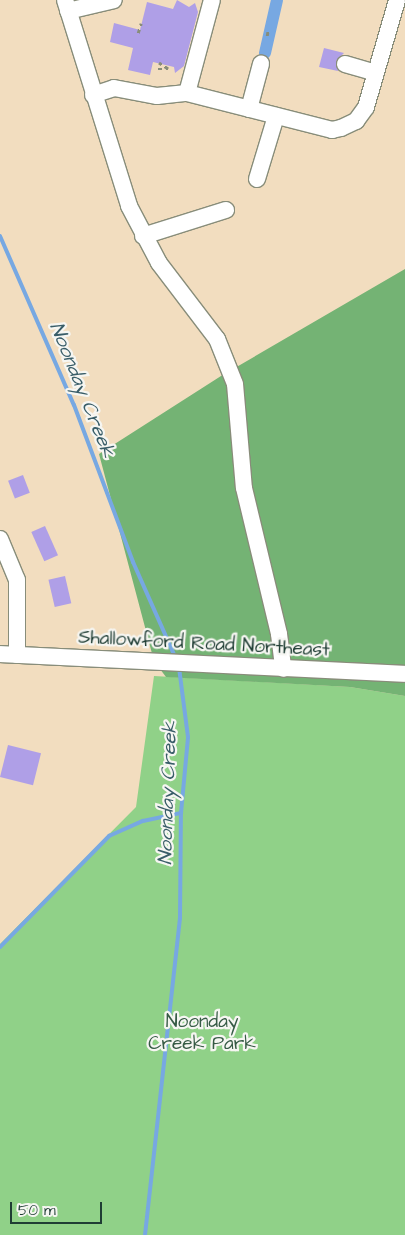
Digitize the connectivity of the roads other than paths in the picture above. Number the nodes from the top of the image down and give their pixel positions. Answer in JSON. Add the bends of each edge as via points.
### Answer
{"nodes":[{"id":1,"x":114,"y":0,"type":"edge"},
{"id":2,"x":212,"y":0,"type":"edge"},
{"id":3,"x":398,"y":0,"type":"edge"},
{"id":4,"x":67,"y":6,"type":"edge"},
{"id":5,"x":261,"y":64,"type":"dead end"},
{"id":6,"x":346,"y":64,"type":"dead end"},
{"id":7,"x":376,"y":73,"type":"junction"},
{"id":8,"x":187,"y":93,"type":"junction"},
{"id":9,"x":93,"y":95,"type":"junction"},
{"id":10,"x":250,"y":109,"type":"junction"},
{"id":11,"x":276,"y":116,"type":"junction"},
{"id":12,"x":257,"y":178,"type":"dead end"},
{"id":13,"x":226,"y":210,"type":"dead end"},
{"id":14,"x":143,"y":236,"type":"junction"},
{"id":15,"x":0,"y":539,"type":"edge"},
{"id":16,"x":0,"y":654,"type":"edge"},
{"id":17,"x":17,"y":655,"type":"junction"},
{"id":18,"x":283,"y":669,"type":"junction"},
{"id":19,"x":405,"y":674,"type":"edge"}],
"edges":[{"from":1,"to":4,"type":"street"},
{"from":2,"to":8,"type":"street"},
{"from":3,"to":7,"type":"street"},
{"from":4,"to":9,"type":"street"},
{"from":5,"to":10,"type":"street"},
{"from":6,"to":7,"type":"street"},
{"from":7,"to":11,"type":"street","via":[[362,115],[349,125],[332,130]]},
{"from":8,"to":9,"type":"street","via":[[157,96],[114,88]]},
{"from":8,"to":10,"type":"street"},
{"from":9,"to":14,"type":"street","via":[[117,177]]},
{"from":10,"to":11,"type":"street"},
{"from":11,"to":12,"type":"street"},
{"from":13,"to":14,"type":"street"},
{"from":14,"to":18,"type":"street","via":[[217,339],[235,384],[246,497],[280,634]]},
{"from":15,"to":17,"type":"street","via":[[17,580]]},
{"from":16,"to":17,"type":"street","name":"Shallowford Road Northeast"},
{"from":17,"to":18,"type":"street","name":"Shallowford Road Northeast"},
{"from":18,"to":19,"type":"street","name":"Shallowford Road Northeast"}]}
